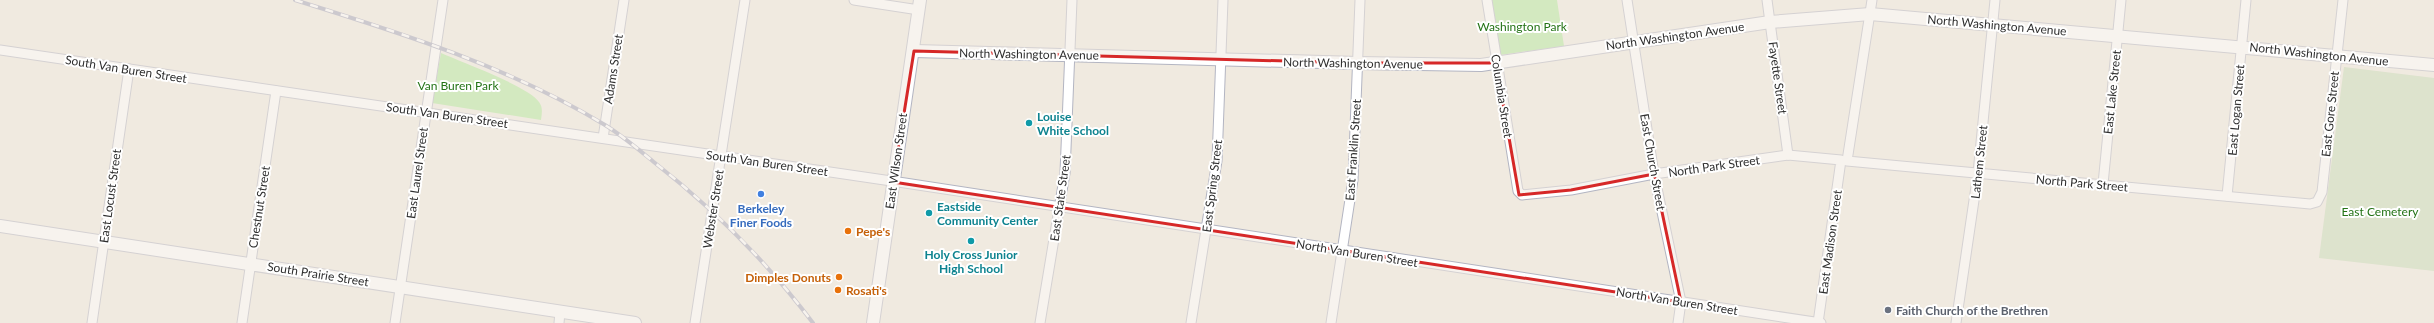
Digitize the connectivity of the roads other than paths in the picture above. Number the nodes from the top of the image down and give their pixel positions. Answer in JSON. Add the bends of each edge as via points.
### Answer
{"nodes":[{"id":1,"x":442,"y":0,"type":"edge"},
{"id":2,"x":624,"y":0,"type":"edge"},
{"id":3,"x":745,"y":0,"type":"edge"},
{"id":4,"x":854,"y":0,"type":"edge"},
{"id":5,"x":1072,"y":0,"type":"edge"},
{"id":6,"x":1223,"y":0,"type":"edge"},
{"id":7,"x":1360,"y":0,"type":"edge"},
{"id":8,"x":1487,"y":0,"type":"edge"},
{"id":9,"x":1627,"y":0,"type":"edge"},
{"id":10,"x":1767,"y":0,"type":"edge"},
{"id":11,"x":1872,"y":0,"type":"edge"},
{"id":12,"x":1995,"y":0,"type":"edge"},
{"id":13,"x":2121,"y":0,"type":"edge"},
{"id":14,"x":2246,"y":0,"type":"edge"},
{"id":15,"x":2343,"y":0,"type":"edge"},
{"id":16,"x":919,"y":5,"type":"edge"},
{"id":17,"x":1870,"y":14,"type":"junction"},
{"id":18,"x":1770,"y":22,"type":"junction"},
{"id":19,"x":1992,"y":24,"type":"junction"},
{"id":20,"x":2117,"y":36,"type":"junction"},
{"id":21,"x":1633,"y":42,"type":"junction"},
{"id":22,"x":2242,"y":46,"type":"junction"},
{"id":23,"x":0,"y":50,"type":"edge"},
{"id":24,"x":914,"y":50,"type":"junction"},
{"id":25,"x":1071,"y":54,"type":"junction"},
{"id":26,"x":2337,"y":55,"type":"junction"},
{"id":27,"x":1221,"y":60,"type":"junction"},
{"id":28,"x":1358,"y":63,"type":"junction"},
{"id":29,"x":1496,"y":63,"type":"junction"},
{"id":30,"x":2434,"y":65,"type":"edge"},
{"id":31,"x":129,"y":69,"type":"junction"},
{"id":32,"x":276,"y":91,"type":"junction"},
{"id":33,"x":426,"y":112,"type":"junction"},
{"id":34,"x":603,"y":138,"type":"junction"},
{"id":35,"x":1788,"y":155,"type":"junction"},
{"id":36,"x":721,"y":156,"type":"junction"},
{"id":37,"x":1844,"y":161,"type":"junction"},
{"id":38,"x":1978,"y":173,"type":"junction"},
{"id":39,"x":1654,"y":174,"type":"junction"},
{"id":40,"x":893,"y":182,"type":"junction"},
{"id":41,"x":2103,"y":184,"type":"junction"},
{"id":42,"x":1518,"y":192,"type":"joint"},
{"id":43,"x":2227,"y":196,"type":"junction"},
{"id":44,"x":2317,"y":202,"type":"joint"},
{"id":45,"x":1059,"y":207,"type":"junction"},
{"id":46,"x":0,"y":226,"type":"edge"},
{"id":47,"x":1206,"y":230,"type":"junction"},
{"id":48,"x":104,"y":242,"type":"junction"},
{"id":49,"x":1342,"y":250,"type":"junction"},
{"id":50,"x":250,"y":264,"type":"junction"},
{"id":51,"x":400,"y":286,"type":"junction"},
{"id":52,"x":1681,"y":302,"type":"junction"},
{"id":53,"x":560,"y":318,"type":"edge"},
{"id":54,"x":92,"y":323,"type":"edge"},
{"id":55,"x":242,"y":323,"type":"edge"},
{"id":56,"x":395,"y":323,"type":"edge"},
{"id":57,"x":635,"y":323,"type":"edge"},
{"id":58,"x":695,"y":323,"type":"edge"},
{"id":59,"x":873,"y":323,"type":"edge"},
{"id":60,"x":1040,"y":323,"type":"edge"},
{"id":61,"x":1192,"y":323,"type":"edge"},
{"id":62,"x":1331,"y":323,"type":"edge"},
{"id":63,"x":1678,"y":323,"type":"edge"},
{"id":64,"x":1819,"y":323,"type":"edge"},
{"id":65,"x":1956,"y":323,"type":"edge"}],
"edges":[{"from":1,"to":33,"type":"street","name":"East Laurel Street"},
{"from":2,"to":34,"type":"street","name":"Adams Street"},
{"from":3,"to":36,"type":"street","name":"Webster Street"},
{"from":4,"to":16,"type":"street"},
{"from":5,"to":25,"type":"street","name":"East State Street"},
{"from":6,"to":27,"type":"street","name":"East Spring Street"},
{"from":7,"to":28,"type":"street","name":"East Franklin Street"},
{"from":8,"to":29,"type":"street","name":"Columbia Street"},
{"from":9,"to":21,"type":"street","name":"East Church Street"},
{"from":10,"to":18,"type":"street","name":"Fayette Street"},
{"from":11,"to":17,"type":"street","name":"East Madison Street"},
{"from":12,"to":19,"type":"street","name":"Lathem Street"},
{"from":13,"to":20,"type":"street","name":"East Lake Street"},
{"from":14,"to":22,"type":"street","name":"East Logan Street"},
{"from":15,"to":26,"type":"street","name":"East Gore Street"},
{"from":16,"to":24,"type":"main road","name":"East Wilson Street"},
{"from":17,"to":18,"type":"main road","name":"North Washington Avenue"},
{"from":17,"to":19,"type":"main road","name":"North Washington Avenue"},
{"from":17,"to":37,"type":"street","name":"East Madison Street"},
{"from":18,"to":21,"type":"main road","name":"North Washington Avenue"},
{"from":18,"to":35,"type":"street","name":"Fayette Street"},
{"from":19,"to":20,"type":"main road","name":"North Washington Avenue"},
{"from":19,"to":38,"type":"street","name":"Lathem Street"},
{"from":20,"to":22,"type":"main road","name":"North Washington Avenue"},
{"from":20,"to":41,"type":"street","name":"East Lake Street"},
{"from":21,"to":29,"type":"main road","name":"North Washington Avenue"},
{"from":21,"to":39,"type":"street","name":"East Church Street"},
{"from":22,"to":26,"type":"main road","name":"North Washington Avenue"},
{"from":22,"to":43,"type":"street","name":"East Logan Street"},
{"from":23,"to":31,"type":"street","name":"South Van Buren Street"},
{"from":24,"to":25,"type":"main road","name":"North Washington Avenue","via":[[974,54]]},
{"from":24,"to":40,"type":"main road","name":"East Wilson Street"},
{"from":25,"to":27,"type":"main road","name":"North Washington Avenue"},
{"from":25,"to":45,"type":"street","name":"East State Street","via":[[1068,138]]},
{"from":26,"to":30,"type":"main road","name":"North Washington Avenue"},
{"from":26,"to":44,"type":"street","name":"East Gore Street","via":[[2322,192]]},
{"from":27,"to":28,"type":"main road","name":"North Washington Avenue"},
{"from":27,"to":47,"type":"street","name":"East Spring Street","via":[[1217,161]]},
{"from":28,"to":29,"type":"main road","name":"North Washington Avenue"},
{"from":28,"to":49,"type":"street","name":"East Franklin Street","via":[[1353,180]]},
{"from":29,"to":42,"type":"street","name":"Columbia Street"},
{"from":31,"to":32,"type":"street","name":"South Van Buren Street"},
{"from":31,"to":48,"type":"street","name":"East Locust Street"},
{"from":32,"to":33,"type":"street","name":"South Van Buren Street"},
{"from":32,"to":50,"type":"street","name":"Chestnut Street"},
{"from":33,"to":34,"type":"street","name":"South Van Buren Street"},
{"from":33,"to":51,"type":"street","name":"East Laurel Street"},
{"from":34,"to":36,"type":"street","name":"South Van Buren Street"},
{"from":35,"to":37,"type":"street","name":"North Park Street"},
{"from":35,"to":39,"type":"street","name":"North Park Street"},
{"from":36,"to":40,"type":"street","name":"South Van Buren Street"},
{"from":36,"to":58,"type":"street","name":"Webster Street"},
{"from":37,"to":38,"type":"street","name":"North Park Street"},
{"from":37,"to":64,"type":"street","name":"East Madison Street"},
{"from":38,"to":41,"type":"street","name":"North Park Street"},
{"from":38,"to":65,"type":"street","name":"Lathem Street"},
{"from":39,"to":42,"type":"street","name":"North Park Street","via":[[1571,190],[1527,195]]},
{"from":39,"to":52,"type":"street","name":"East Church Street"},
{"from":40,"to":45,"type":"street","name":"North Van Buren Street"},
{"from":40,"to":59,"type":"main road","name":"East Wilson Street"},
{"from":41,"to":43,"type":"street","name":"North Park Street"},
{"from":43,"to":44,"type":"street","name":"North Park Street","via":[[2310,204]]},
{"from":45,"to":47,"type":"street","name":"North Van Buren Street"},
{"from":45,"to":60,"type":"street","name":"East State Street"},
{"from":46,"to":48,"type":"main road","name":"South Prairie Street"},
{"from":47,"to":49,"type":"street","name":"North Van Buren Street"},
{"from":47,"to":61,"type":"street","name":"East Spring Street"},
{"from":48,"to":50,"type":"main road","name":"South Prairie Street"},
{"from":48,"to":54,"type":"street","name":"East Locust Street"},
{"from":49,"to":52,"type":"street","name":"North Van Buren Street"},
{"from":49,"to":62,"type":"street","name":"East Franklin Street"},
{"from":50,"to":51,"type":"main road","name":"South Prairie Street"},
{"from":50,"to":55,"type":"street","name":"Chestnut Street"},
{"from":51,"to":53,"type":"main road","name":"South Prairie Street"},
{"from":51,"to":56,"type":"street","name":"East Laurel Street"},
{"from":52,"to":63,"type":"street","name":"East Church Street"},
{"from":52,"to":64,"type":"street","name":"North Van Buren Street"},
{"from":53,"to":57,"type":"main road","name":"South Prairie Street"}]}
